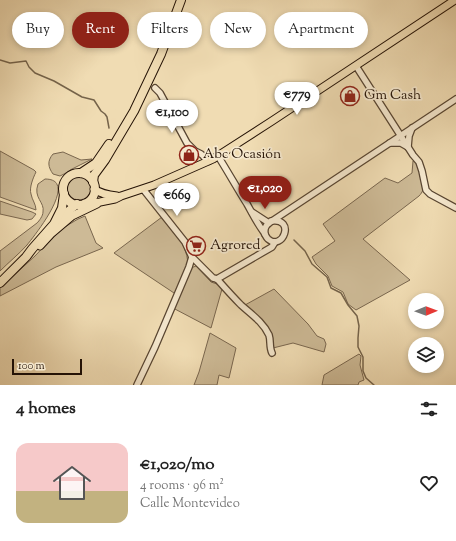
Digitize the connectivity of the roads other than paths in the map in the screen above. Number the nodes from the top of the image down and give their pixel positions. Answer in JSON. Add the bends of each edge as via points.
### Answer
{"nodes":[{"id":1,"x":181,"y":0,"type":"edge"},
{"id":2,"x":455,"y":0,"type":"edge"},
{"id":3,"x":356,"y":66,"type":"junction"},
{"id":4,"x":155,"y":88,"type":"dead end"},
{"id":5,"x":144,"y":90,"type":"junction"},
{"id":6,"x":456,"y":99,"type":"edge"},
{"id":7,"x":393,"y":124,"type":"junction"},
{"id":8,"x":413,"y":127,"type":"junction"},
{"id":9,"x":400,"y":135,"type":"junction"},
{"id":10,"x":389,"y":143,"type":"junction"},
{"id":11,"x":408,"y":147,"type":"junction"},
{"id":12,"x":218,"y":156,"type":"junction"},
{"id":13,"x":210,"y":161,"type":"junction"},
{"id":14,"x":81,"y":173,"type":"junction"},
{"id":15,"x":94,"y":186,"type":"junction"},
{"id":16,"x":143,"y":189,"type":"junction"},
{"id":17,"x":64,"y":194,"type":"junction"},
{"id":18,"x":121,"y":196,"type":"junction"},
{"id":19,"x":100,"y":202,"type":"junction"},
{"id":20,"x":81,"y":204,"type":"junction"},
{"id":21,"x":456,"y":208,"type":"edge"},
{"id":22,"x":251,"y":212,"type":"junction"},
{"id":23,"x":284,"y":213,"type":"junction"},
{"id":24,"x":270,"y":222,"type":"junction"},
{"id":25,"x":280,"y":222,"type":"junction"},
{"id":26,"x":54,"y":224,"type":"junction"},
{"id":27,"x":265,"y":234,"type":"junction"},
{"id":28,"x":275,"y":242,"type":"junction"},
{"id":29,"x":26,"y":257,"type":"junction"},
{"id":30,"x":192,"y":257,"type":"junction"},
{"id":31,"x":217,"y":280,"type":"junction"},
{"id":32,"x":0,"y":283,"type":"edge"},
{"id":33,"x":272,"y":353,"type":"dead end"},
{"id":34,"x":137,"y":385,"type":"edge"}],
"edges":[{"from":1,"to":5,"type":"highway","via":[[161,54]]},
{"from":2,"to":3,"type":"main road"},
{"from":3,"to":7,"type":"street"},
{"from":3,"to":12,"type":"main road"},
{"from":4,"to":13,"type":"street","via":[[187,143]]},
{"from":5,"to":14,"type":"highway","via":[[96,163]]},
{"from":5,"to":15,"type":"highway","via":[[134,111],[94,175]]},
{"from":6,"to":8,"type":"street"},
{"from":7,"to":8,"type":"street","via":[[403,130]]},
{"from":7,"to":9,"type":"street"},
{"from":7,"to":10,"type":"street","via":[[394,133]]},
{"from":8,"to":9,"type":"street"},
{"from":8,"to":11,"type":"street"},
{"from":9,"to":10,"type":"street"},
{"from":9,"to":11,"type":"street"},
{"from":10,"to":11,"type":"street","via":[[400,143]]},
{"from":10,"to":23,"type":"street"},
{"from":11,"to":21,"type":"street","via":[[419,162],[426,190]]},
{"from":12,"to":13,"type":"main road"},
{"from":12,"to":22,"type":"street"},
{"from":13,"to":16,"type":"main road"},
{"from":14,"to":15,"type":"highway","via":[[90,178]]},
{"from":14,"to":17,"type":"highway","via":[[68,178]]},
{"from":15,"to":18,"type":"main road","via":[[102,194]]},
{"from":15,"to":20,"type":"highway","via":[[92,197]]},
{"from":16,"to":18,"type":"main road"},
{"from":16,"to":30,"type":"street","via":[[185,242]]},
{"from":17,"to":20,"type":"highway","via":[[69,201]]},
{"from":17,"to":26,"type":"highway","via":[[62,208]]},
{"from":18,"to":19,"type":"main road"},
{"from":19,"to":20,"type":"main road"},
{"from":19,"to":29,"type":"main road","via":[[72,216],[35,252]]},
{"from":20,"to":26,"type":"highway","via":[[66,212]]},
{"from":22,"to":24,"type":"street"},
{"from":22,"to":27,"type":"street"},
{"from":23,"to":24,"type":"street"},
{"from":23,"to":25,"type":"street"},
{"from":24,"to":25,"type":"street"},
{"from":24,"to":27,"type":"street","via":[[264,230]]},
{"from":25,"to":28,"type":"street","via":[[284,225],[284,237]]},
{"from":26,"to":29,"type":"highway"},
{"from":27,"to":28,"type":"street","via":[[268,239]]},
{"from":28,"to":31,"type":"street","via":[[272,247]]},
{"from":29,"to":32,"type":"highway"},
{"from":30,"to":31,"type":"street"},
{"from":30,"to":34,"type":"street"},
{"from":31,"to":33,"type":"street","via":[[267,331]]}]}
